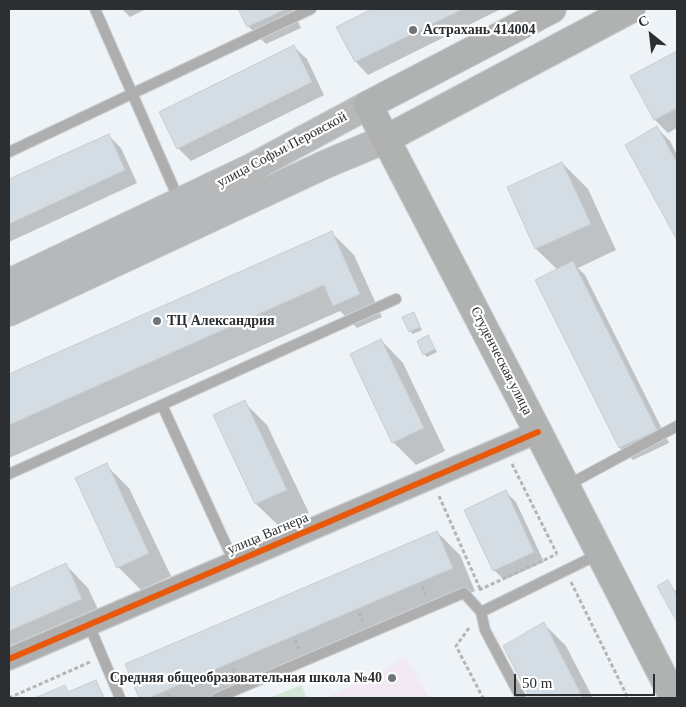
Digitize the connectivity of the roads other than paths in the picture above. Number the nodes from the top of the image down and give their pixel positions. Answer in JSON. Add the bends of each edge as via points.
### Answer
{"nodes":[{"id":1,"x":95,"y":9,"type":"edge"},
{"id":2,"x":312,"y":9,"type":"edge"},
{"id":3,"x":552,"y":9,"type":"edge"},
{"id":4,"x":631,"y":9,"type":"edge"},
{"id":5,"x":133,"y":94,"type":"junction"},
{"id":6,"x":368,"y":104,"type":"junction"},
{"id":7,"x":386,"y":139,"type":"junction"},
{"id":8,"x":9,"y":152,"type":"edge"},
{"id":9,"x":180,"y":202,"type":"junction"},
{"id":10,"x":9,"y":283,"type":"edge"},
{"id":11,"x":396,"y":299,"type":"dead end"},
{"id":12,"x":9,"y":312,"type":"edge"},
{"id":13,"x":162,"y":405,"type":"junction"},
{"id":14,"x":677,"y":426,"type":"edge"},
{"id":15,"x":538,"y":432,"type":"junction"},
{"id":16,"x":9,"y":474,"type":"edge"},
{"id":17,"x":566,"y":486,"type":"junction"},
{"id":18,"x":600,"y":553,"type":"junction"},
{"id":19,"x":234,"y":562,"type":"junction"},
{"id":20,"x":481,"y":612,"type":"junction"},
{"id":21,"x":89,"y":625,"type":"junction"},
{"id":22,"x":9,"y":659,"type":"edge"},
{"id":23,"x":120,"y":698,"type":"edge"},
{"id":24,"x":217,"y":698,"type":"edge"},
{"id":25,"x":521,"y":698,"type":"edge"},
{"id":26,"x":674,"y":698,"type":"edge"}],
"edges":[{"from":1,"to":5,"type":"lane"},
{"from":2,"to":5,"type":"lane"},
{"from":3,"to":6,"type":"main road","name":"улица Софьи Перовской"},
{"from":4,"to":7,"type":"main road"},
{"from":5,"to":8,"type":"lane"},
{"from":5,"to":9,"type":"lane"},
{"from":6,"to":7,"type":"main road","name":"Студенческая улица"},
{"from":6,"to":9,"type":"main road","name":"улица Софьи Перовской","via":[[253,167]]},
{"from":7,"to":12,"type":"main road"},
{"from":7,"to":15,"type":"main road","name":"Студенческая улица"},
{"from":9,"to":10,"type":"main road","name":"улица Софьи Перовской"},
{"from":11,"to":13,"type":"lane"},
{"from":13,"to":16,"type":"lane"},
{"from":13,"to":19,"type":"lane"},
{"from":14,"to":17,"type":"lane"},
{"from":15,"to":17,"type":"main road","name":"Студенческая улица"},
{"from":15,"to":19,"type":"street","name":"улица Вагнера"},
{"from":17,"to":18,"type":"main road","name":"Студенческая улица"},
{"from":18,"to":20,"type":"lane"},
{"from":18,"to":26,"type":"main road","name":"Студенческая улица"},
{"from":19,"to":21,"type":"street","name":"улица Вагнера"},
{"from":20,"to":24,"type":"lane","via":[[464,594]]},
{"from":20,"to":25,"type":"lane","via":[[485,630]]},
{"from":21,"to":22,"type":"street","name":"улица Вагнера"},
{"from":21,"to":23,"type":"lane"}]}
